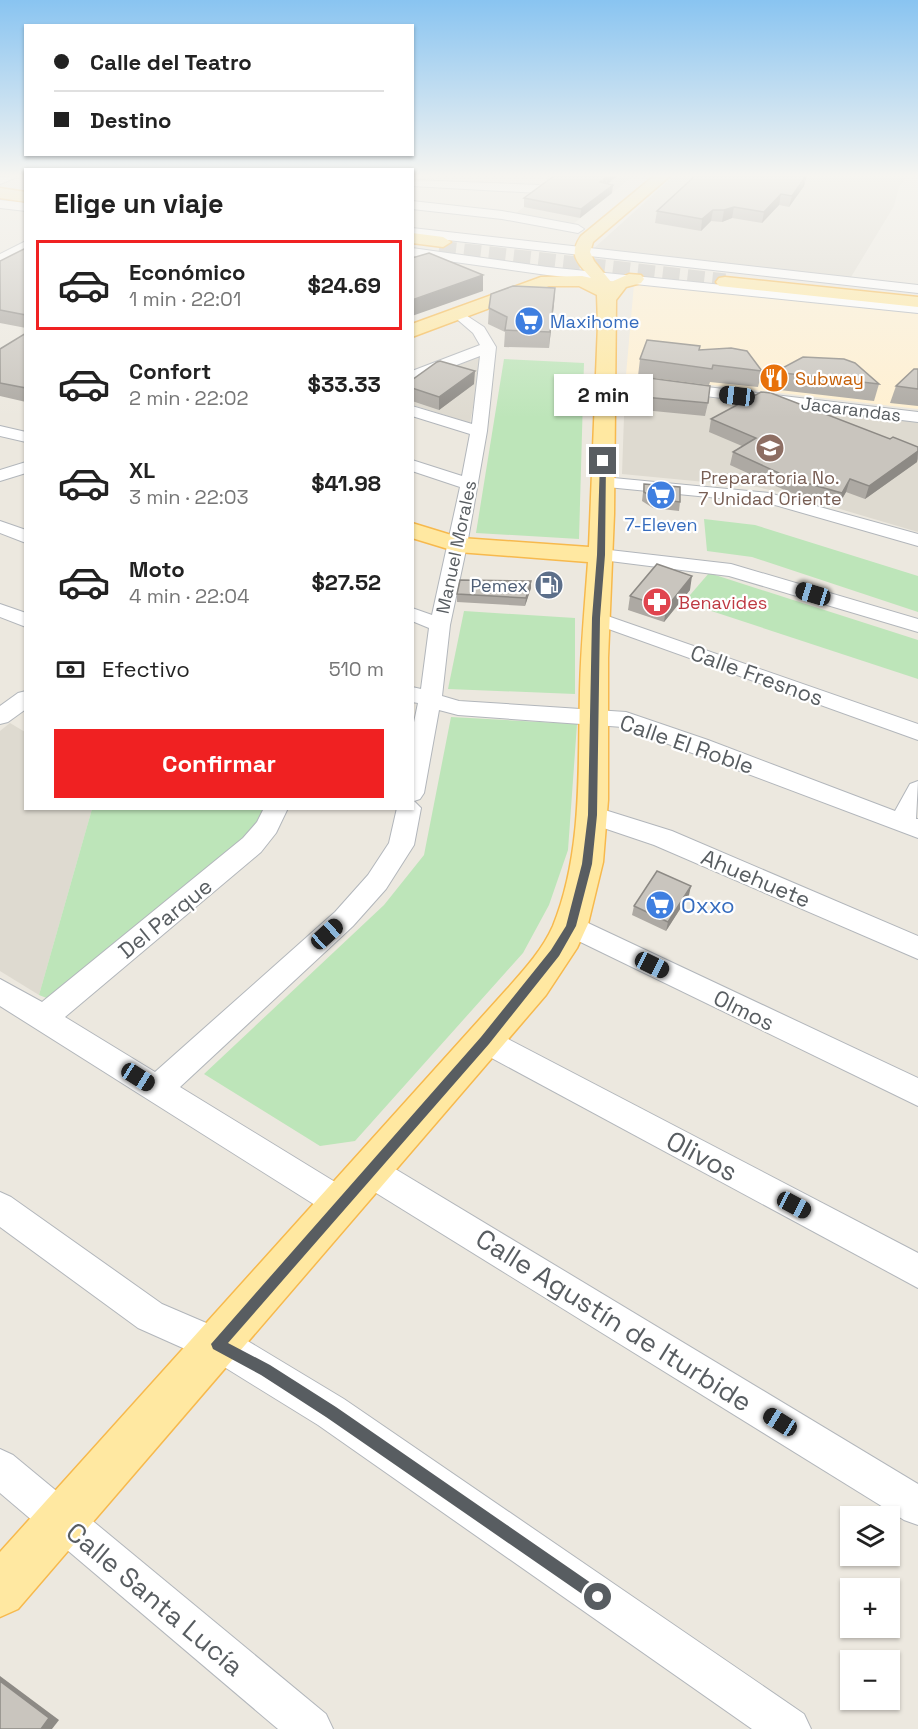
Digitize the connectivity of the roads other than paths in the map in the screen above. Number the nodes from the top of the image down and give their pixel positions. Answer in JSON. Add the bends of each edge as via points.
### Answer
{"nodes":[{"id":1,"x":451,"y":257,"type":"edge"},
{"id":2,"x":534,"y":257,"type":"edge"},
{"id":3,"x":541,"y":257,"type":"edge"},
{"id":4,"x":557,"y":257,"type":"edge"},
{"id":5,"x":591,"y":257,"type":"edge"},
{"id":6,"x":620,"y":258,"type":"joint"},
{"id":7,"x":519,"y":265,"type":"junction"},
{"id":8,"x":548,"y":269,"type":"junction"},
{"id":9,"x":605,"y":277,"type":"junction"},
{"id":10,"x":918,"y":291,"type":"edge"},
{"id":11,"x":918,"y":302,"type":"edge"},
{"id":12,"x":918,"y":309,"type":"edge"},
{"id":13,"x":458,"y":314,"type":"junction"},
{"id":14,"x":414,"y":330,"type":"edge"},
{"id":15,"x":489,"y":347,"type":"junction"},
{"id":16,"x":414,"y":376,"type":"edge"},
{"id":17,"x":605,"y":380,"type":"junction"},
{"id":18,"x":414,"y":412,"type":"edge"},
{"id":19,"x":0,"y":417,"type":"edge"},
{"id":20,"x":918,"y":417,"type":"edge"},
{"id":21,"x":24,"y":423,"type":"edge"},
{"id":22,"x":0,"y":431,"type":"edge"},
{"id":23,"x":478,"y":431,"type":"junction"},
{"id":24,"x":24,"y":437,"type":"edge"},
{"id":25,"x":414,"y":466,"type":"edge"},
{"id":26,"x":24,"y":468,"type":"edge"},
{"id":27,"x":0,"y":476,"type":"edge"},
{"id":28,"x":24,"y":479,"type":"edge"},
{"id":29,"x":603,"y":482,"type":"junction"},
{"id":30,"x":469,"y":484,"type":"junction"},
{"id":31,"x":0,"y":488,"type":"edge"},
{"id":32,"x":0,"y":527,"type":"edge"},
{"id":33,"x":414,"y":531,"type":"edge"},
{"id":34,"x":24,"y":536,"type":"edge"},
{"id":35,"x":918,"y":540,"type":"edge"},
{"id":36,"x":458,"y":545,"type":"junction"},
{"id":37,"x":601,"y":555,"type":"junction"},
{"id":38,"x":0,"y":610,"type":"edge"},
{"id":39,"x":414,"y":615,"type":"edge"},
{"id":40,"x":596,"y":618,"type":"junction"},
{"id":41,"x":24,"y":620,"type":"edge"},
{"id":42,"x":440,"y":624,"type":"junction"},
{"id":43,"x":918,"y":626,"type":"edge"},
{"id":44,"x":421,"y":698,"type":"edge"},
{"id":45,"x":24,"y":700,"type":"edge"},
{"id":46,"x":1,"y":715,"type":"edge"},
{"id":47,"x":593,"y":716,"type":"junction"},
{"id":48,"x":918,"y":732,"type":"edge"},
{"id":49,"x":414,"y":772,"type":"edge"},
{"id":50,"x":918,"y":790,"type":"edge"},
{"id":51,"x":275,"y":810,"type":"edge"},
{"id":52,"x":410,"y":810,"type":"edge"},
{"id":53,"x":592,"y":815,"type":"junction"},
{"id":54,"x":910,"y":826,"type":"edge"},
{"id":55,"x":571,"y":926,"type":"junction"},
{"id":56,"x":918,"y":948,"type":"edge"},
{"id":57,"x":0,"y":990,"type":"edge"},
{"id":58,"x":43,"y":1018,"type":"junction"},
{"id":59,"x":485,"y":1040,"type":"junction"},
{"id":60,"x":157,"y":1089,"type":"junction"},
{"id":61,"x":918,"y":1093,"type":"edge"},
{"id":62,"x":371,"y":1172,"type":"junction"},
{"id":63,"x":342,"y":1204,"type":"junction"},
{"id":64,"x":0,"y":1208,"type":"edge"},
{"id":65,"x":918,"y":1271,"type":"edge"},
{"id":66,"x":218,"y":1344,"type":"junction"},
{"id":67,"x":0,"y":1468,"type":"edge"},
{"id":68,"x":918,"y":1506,"type":"edge"},
{"id":69,"x":63,"y":1521,"type":"junction"},
{"id":70,"x":0,"y":1591,"type":"edge"},
{"id":71,"x":310,"y":1729,"type":"edge"},
{"id":72,"x":789,"y":1729,"type":"edge"}],
"edges":[{"from":1,"to":7,"type":"street"},
{"from":2,"to":8,"type":"street"},
{"from":3,"to":7,"type":"street","via":[[538,261]]},
{"from":4,"to":8,"type":"main road"},
{"from":5,"to":9,"type":"main road"},
{"from":6,"to":9,"type":"main road"},
{"from":6,"to":10,"type":"street"},
{"from":7,"to":8,"type":"main road","via":[[535,271]]},
{"from":8,"to":9,"type":"street"},
{"from":8,"to":9,"type":"main road"},
{"from":8,"to":9,"type":"main road","via":[[557,280],[592,284]]},
{"from":8,"to":13,"type":"main road"},
{"from":9,"to":12,"type":"street"},
{"from":9,"to":17,"type":"main road"},
{"from":10,"to":11,"type":"main road","via":[[725,278]]},
{"from":13,"to":14,"type":"main road"},
{"from":13,"to":15,"type":"street","via":[[479,330]]},
{"from":15,"to":16,"type":"street"},
{"from":15,"to":23,"type":"street","name":"Manuel Morales"},
{"from":17,"to":20,"type":"street","name":"Jacarandas"},
{"from":17,"to":29,"type":"main road"},
{"from":18,"to":23,"type":"street"},
{"from":19,"to":21,"type":"street"},
{"from":22,"to":24,"type":"street"},
{"from":23,"to":30,"type":"street","name":"Manuel Morales"},
{"from":25,"to":30,"type":"street"},
{"from":26,"to":27,"type":"street"},
{"from":28,"to":31,"type":"street"},
{"from":29,"to":35,"type":"street","via":[[769,498]]},
{"from":29,"to":37,"type":"main road"},
{"from":30,"to":36,"type":"street","name":"Manuel Morales"},
{"from":32,"to":34,"type":"street"},
{"from":33,"to":36,"type":"main road"},
{"from":36,"to":37,"type":"main road"},
{"from":36,"to":42,"type":"street","name":"Manuel Morales"},
{"from":37,"to":40,"type":"main road"},
{"from":37,"to":43,"type":"street","via":[[731,570]]},
{"from":38,"to":41,"type":"street"},
{"from":39,"to":42,"type":"street"},
{"from":40,"to":47,"type":"main road"},
{"from":40,"to":48,"type":"street","name":"Calle Fresnos"},
{"from":42,"to":44,"type":"street","name":"Manuel Morales"},
{"from":44,"to":47,"type":"street","name":"Calle El Roble","via":[[469,709]]},
{"from":44,"to":49,"type":"street","name":"Manuel Morales"},
{"from":45,"to":46,"type":"street"},
{"from":47,"to":53,"type":"main road"},
{"from":47,"to":54,"type":"street","name":"Calle El Roble","via":[[626,720],[656,730]]},
{"from":50,"to":54,"type":"street"},
{"from":51,"to":58,"type":"street","name":"Del Parque","via":[[252,845]]},
{"from":52,"to":60,"type":"street","via":[[401,845],[377,882],[344,919]]},
{"from":53,"to":55,"type":"main road","via":[[587,864]]},
{"from":53,"to":56,"type":"street","name":"Ahuehuete","via":[[663,838]]},
{"from":55,"to":59,"type":"main road","via":[[555,953]]},
{"from":55,"to":61,"type":"street","name":"Olmos"},
{"from":57,"to":58,"type":"street"},
{"from":58,"to":60,"type":"street"},
{"from":59,"to":62,"type":"main road"},
{"from":59,"to":65,"type":"street","name":"Olivos"},
{"from":60,"to":63,"type":"street"},
{"from":62,"to":63,"type":"main road"},
{"from":62,"to":68,"type":"street","name":"Calle Agustín de Iturbide"},
{"from":63,"to":66,"type":"main road"},
{"from":64,"to":66,"type":"street","via":[[150,1316]]},
{"from":66,"to":69,"type":"main road"},
{"from":66,"to":72,"type":"street","via":[[331,1412]]},
{"from":67,"to":69,"type":"street","name":"Calle Santa Lucía"},
{"from":69,"to":70,"type":"main road"},
{"from":69,"to":71,"type":"street","name":"Calle Santa Lucía"}]}
